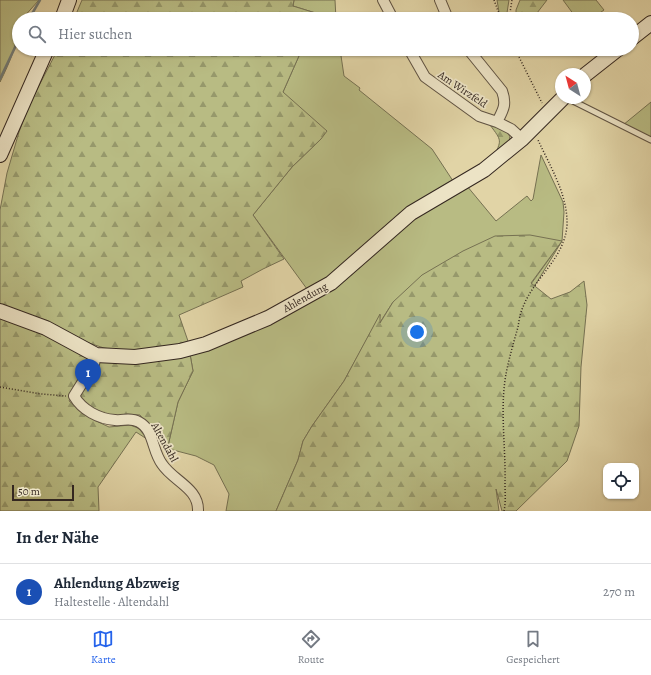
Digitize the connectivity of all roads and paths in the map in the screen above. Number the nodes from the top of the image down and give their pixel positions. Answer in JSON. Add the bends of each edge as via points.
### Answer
{"nodes":[{"id":1,"x":68,"y":0,"type":"edge"},
{"id":2,"x":383,"y":0,"type":"edge"},
{"id":3,"x":440,"y":0,"type":"edge"},
{"id":4,"x":494,"y":0,"type":"edge"},
{"id":5,"x":512,"y":0,"type":"edge"},
{"id":6,"x":64,"y":12,"type":"edge"},
{"id":7,"x":389,"y":12,"type":"edge"},
{"id":8,"x":445,"y":12,"type":"edge"},
{"id":9,"x":498,"y":12,"type":"edge"},
{"id":10,"x":510,"y":12,"type":"edge"},
{"id":11,"x":651,"y":23,"type":"edge"},
{"id":12,"x":639,"y":32,"type":"edge"},
{"id":13,"x":44,"y":56,"type":"edge"},
{"id":14,"x":413,"y":56,"type":"edge"},
{"id":15,"x":474,"y":56,"type":"edge"},
{"id":16,"x":518,"y":56,"type":"edge"},
{"id":17,"x":609,"y":56,"type":"edge"},
{"id":18,"x":591,"y":71,"type":"edge"},
{"id":19,"x":557,"y":104,"type":"edge"},
{"id":20,"x":579,"y":104,"type":"edge"},
{"id":21,"x":546,"y":115,"type":"junction"},
{"id":22,"x":497,"y":122,"type":"junction"},
{"id":23,"x":527,"y":134,"type":"junction"},
{"id":24,"x":651,"y":140,"type":"edge"},
{"id":25,"x":0,"y":154,"type":"edge"},
{"id":26,"x":0,"y":312,"type":"edge"},
{"id":27,"x":96,"y":355,"type":"junction"},
{"id":28,"x":0,"y":387,"type":"edge"},
{"id":29,"x":74,"y":396,"type":"junction"},
{"id":30,"x":198,"y":511,"type":"edge"},
{"id":31,"x":504,"y":511,"type":"edge"}],
"edges":[{"from":1,"to":6,"type":"street"},
{"from":2,"to":7,"type":"street"},
{"from":3,"to":8,"type":"street"},
{"from":4,"to":9,"type":"path"},
{"from":5,"to":10,"type":"path"},
{"from":11,"to":12,"type":"street"},
{"from":13,"to":25,"type":"street"},
{"from":14,"to":22,"type":"street","name":"Am Wirzfeld","via":[[425,78],[479,116]]},
{"from":15,"to":22,"type":"street","name":"Am Wirzfeld","via":[[505,98],[505,105]]},
{"from":16,"to":21,"type":"path"},
{"from":17,"to":18,"type":"street"},
{"from":19,"to":21,"type":"street","name":"Ahlendung"},
{"from":20,"to":24,"type":"lane"},
{"from":21,"to":23,"type":"street","name":"Ahlendung"},
{"from":22,"to":23,"type":"street","name":"Am Wirzfeld"},
{"from":23,"to":27,"type":"street","name":"Ahlendung","via":[[484,170],[411,213],[331,283],[268,318],[206,344],[180,350],[135,357]]},
{"from":23,"to":31,"type":"path","via":[[558,185],[567,208],[567,227],[556,256],[522,307],[507,370],[504,388]]},
{"from":26,"to":27,"type":"street","name":"Ahlendung","via":[[46,328]]},
{"from":27,"to":29,"type":"street","via":[[94,364]]},
{"from":28,"to":29,"type":"path"},
{"from":29,"to":30,"type":"street","name":"Altendahl","via":[[86,409],[105,419],[131,419],[140,422],[151,436],[161,464],[173,478],[193,493]]}]}
